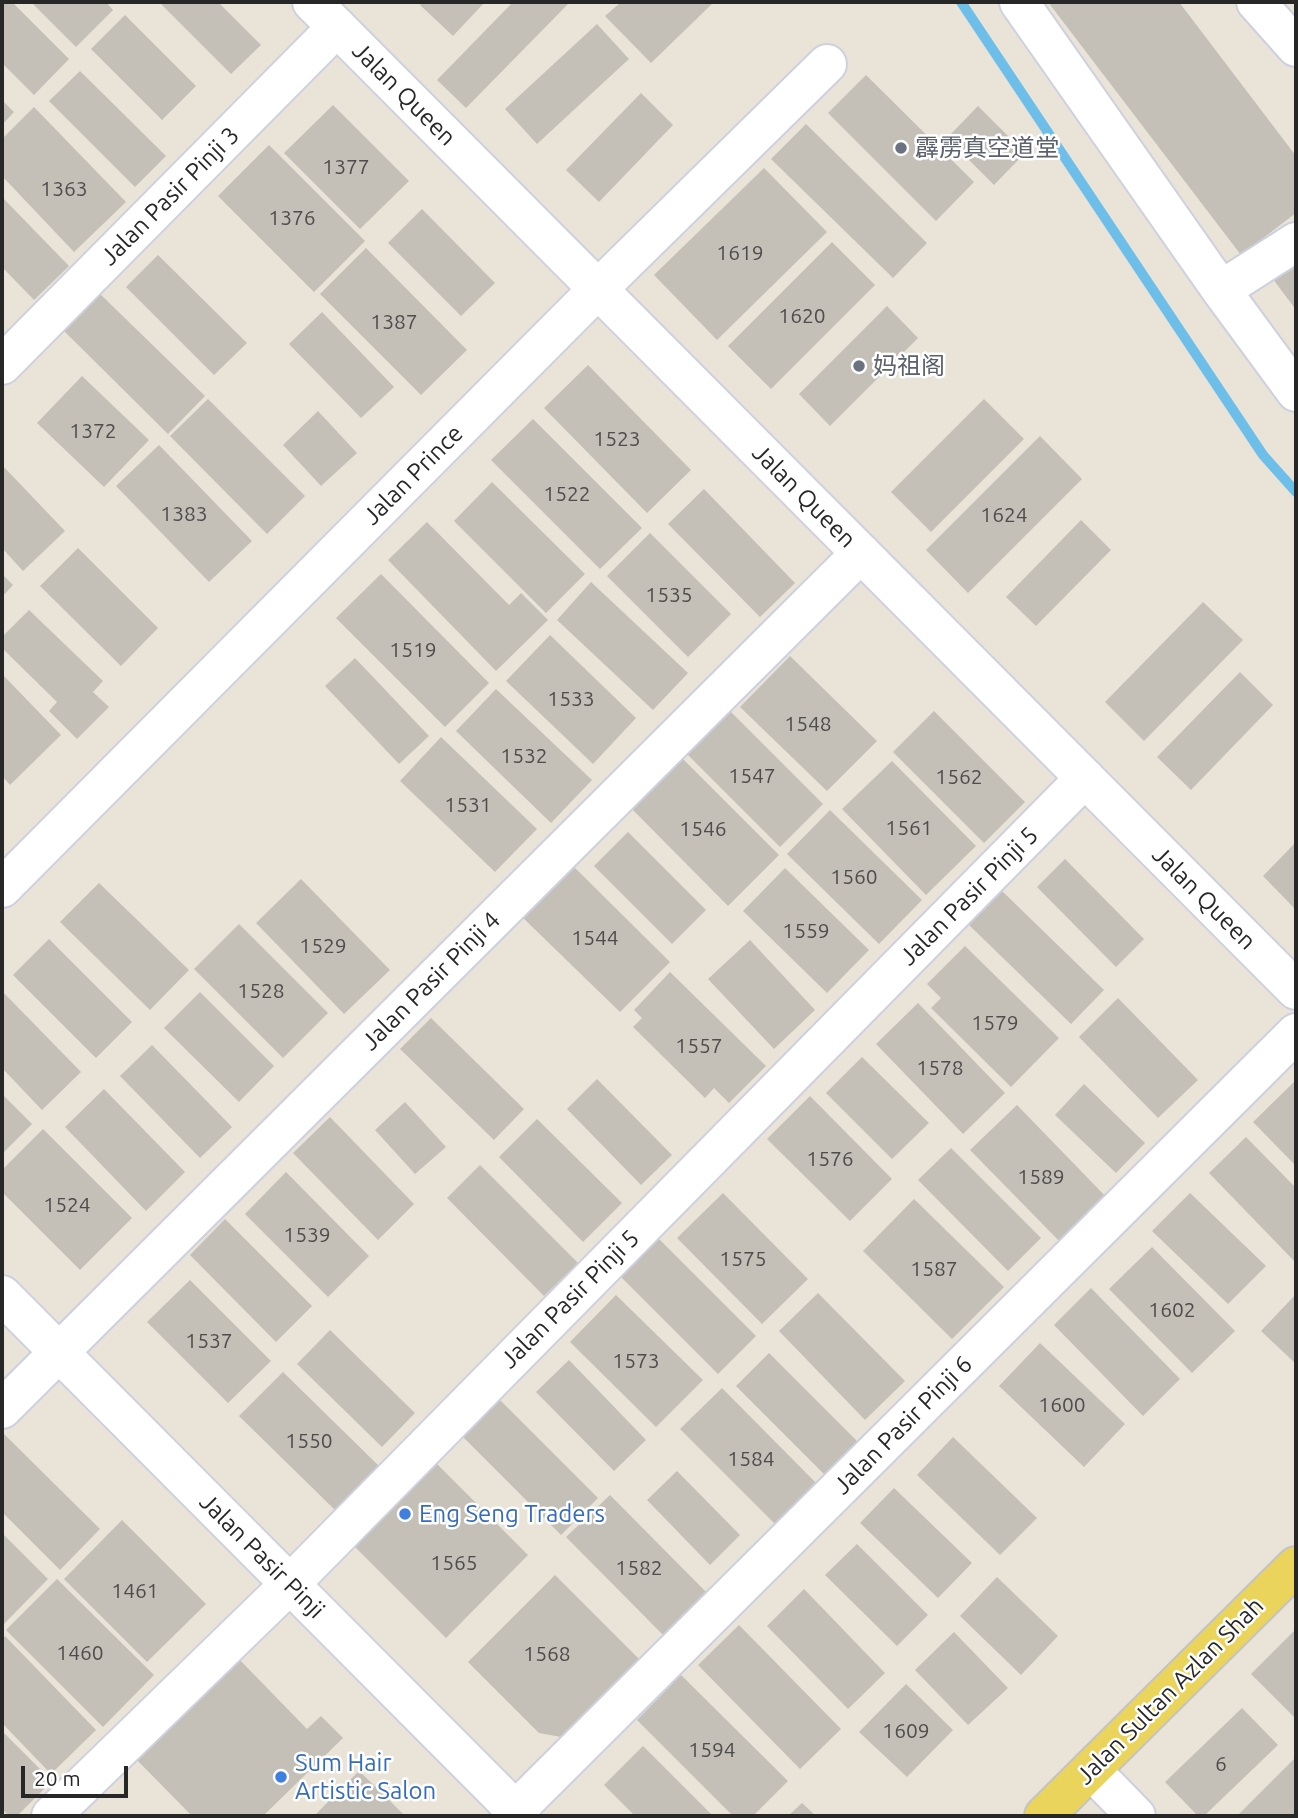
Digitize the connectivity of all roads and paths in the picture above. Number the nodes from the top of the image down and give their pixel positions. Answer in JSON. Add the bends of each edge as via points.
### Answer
{"nodes":[{"id":1,"x":1018,"y":2,"type":"edge"},
{"id":2,"x":1256,"y":2,"type":"edge"},
{"id":3,"x":325,"y":14,"type":"edge"},
{"id":4,"x":1296,"y":47,"type":"edge"},
{"id":5,"x":827,"y":64,"type":"dead end"},
{"id":6,"x":1296,"y":243,"type":"edge"},
{"id":7,"x":598,"y":289,"type":"junction"},
{"id":8,"x":1222,"y":290,"type":"junction"},
{"id":9,"x":2,"y":365,"type":"edge"},
{"id":10,"x":1296,"y":392,"type":"edge"},
{"id":11,"x":861,"y":553,"type":"junction"},
{"id":12,"x":1085,"y":778,"type":"junction"},
{"id":13,"x":2,"y":888,"type":"edge"},
{"id":14,"x":1296,"y":990,"type":"edge"},
{"id":15,"x":1296,"y":1033,"type":"edge"},
{"id":16,"x":2,"y":1296,"type":"edge"},
{"id":17,"x":58,"y":1352,"type":"junction"},
{"id":18,"x":2,"y":1409,"type":"edge"},
{"id":19,"x":1296,"y":1566,"type":"edge"},
{"id":20,"x":290,"y":1584,"type":"junction"},
{"id":21,"x":1091,"y":1770,"type":"junction"},
{"id":22,"x":516,"y":1814,"type":"edge"},
{"id":23,"x":51,"y":1816,"type":"edge"},
{"id":24,"x":1044,"y":1816,"type":"edge"},
{"id":25,"x":1136,"y":1816,"type":"edge"}],
"edges":[{"from":1,"to":8,"type":"street"},
{"from":2,"to":4,"type":"street"},
{"from":3,"to":7,"type":"street","name":"Jalan Queen"},
{"from":3,"to":9,"type":"street","name":"Jalan Pasir Pinji 3"},
{"from":5,"to":7,"type":"street","name":"Jalan Prince"},
{"from":6,"to":8,"type":"street"},
{"from":7,"to":11,"type":"street","name":"Jalan Queen"},
{"from":7,"to":13,"type":"street","name":"Jalan Prince"},
{"from":8,"to":10,"type":"street"},
{"from":11,"to":12,"type":"street","name":"Jalan Queen"},
{"from":11,"to":17,"type":"street","name":"Jalan Pasir Pinji 4"},
{"from":12,"to":14,"type":"street","name":"Jalan Queen"},
{"from":12,"to":20,"type":"street","name":"Jalan Pasir Pinji 5"},
{"from":15,"to":22,"type":"street","name":"Jalan Pasir Pinji 6"},
{"from":16,"to":17,"type":"street","name":"Jalan Pasir Pinji"},
{"from":17,"to":18,"type":"street","name":"Jalan Pasir Pinji 4"},
{"from":17,"to":20,"type":"street","name":"Jalan Pasir Pinji"},
{"from":19,"to":21,"type":"main road","name":"Jalan Sultan Azlan Shah"},
{"from":20,"to":22,"type":"street","name":"Jalan Pasir Pinji"},
{"from":20,"to":23,"type":"street","name":"Jalan Pasir Pinji 5"},
{"from":21,"to":24,"type":"main road","name":"Jalan Sultan Azlan Shah"},
{"from":21,"to":25,"type":"street"}]}
